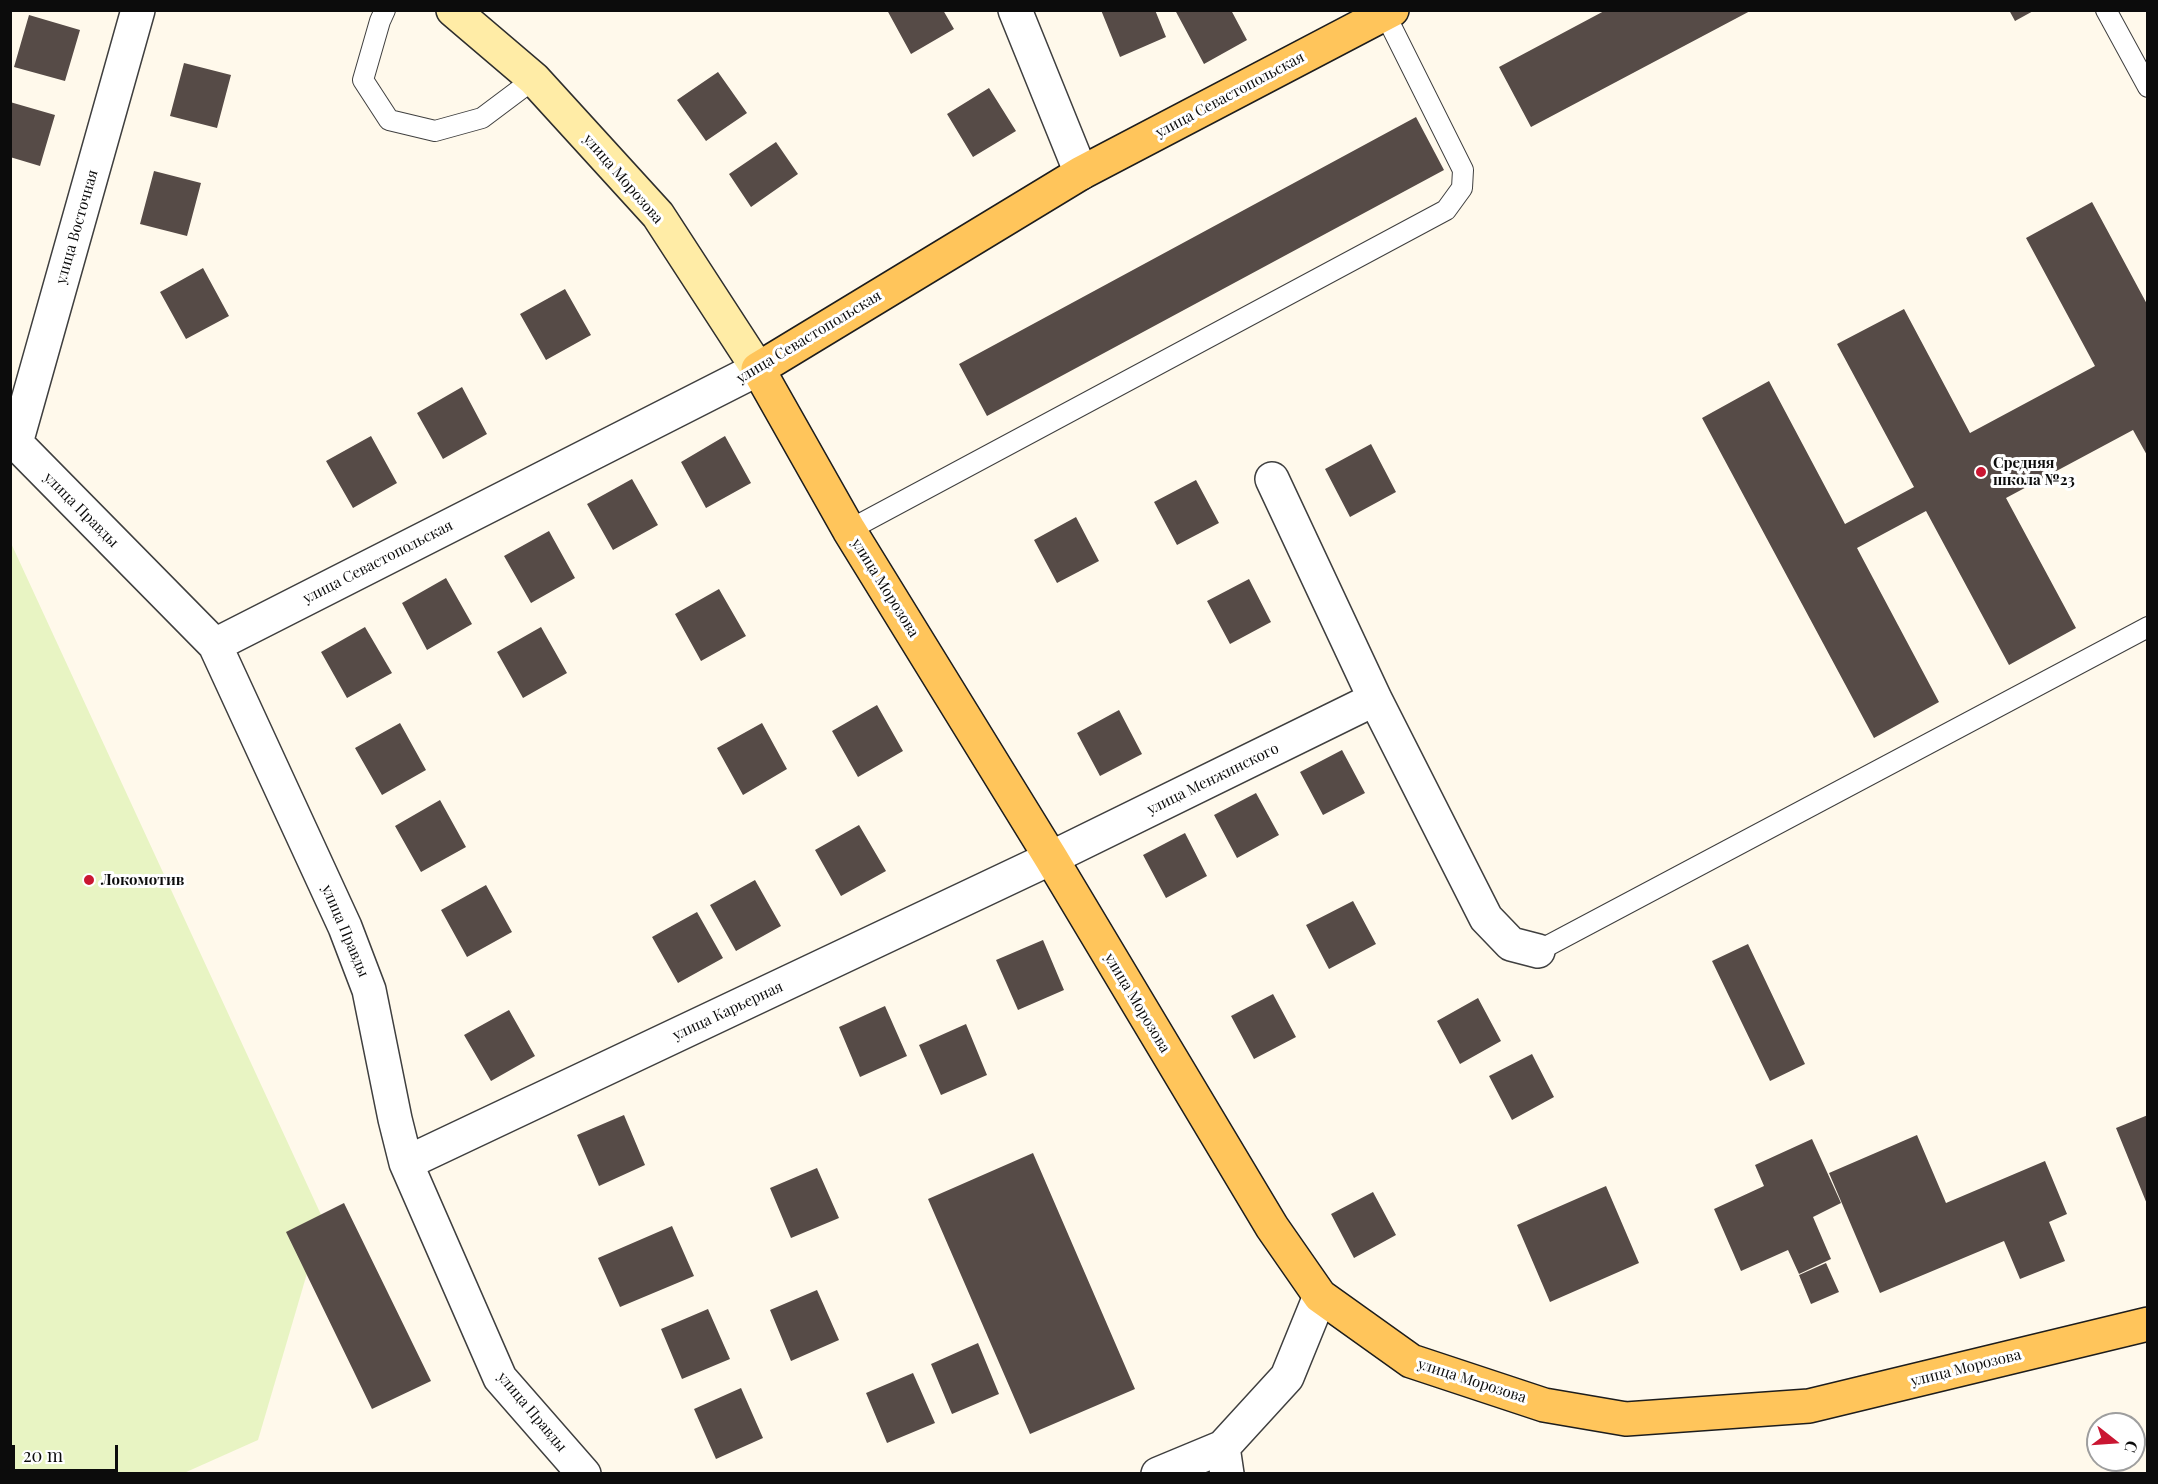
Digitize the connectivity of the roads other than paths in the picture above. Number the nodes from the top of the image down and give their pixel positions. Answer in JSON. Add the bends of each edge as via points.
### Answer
{"nodes":[{"id":1,"x":138,"y":10,"type":"edge"},
{"id":2,"x":385,"y":10,"type":"edge"},
{"id":3,"x":453,"y":10,"type":"edge"},
{"id":4,"x":1015,"y":10,"type":"edge"},
{"id":5,"x":2106,"y":10,"type":"edge"},
{"id":6,"x":1389,"y":12,"type":"edge"},
{"id":7,"x":534,"y":79,"type":"junction"},
{"id":8,"x":2148,"y":87,"type":"edge"},
{"id":9,"x":1081,"y":174,"type":"junction"},
{"id":10,"x":758,"y":369,"type":"junction"},
{"id":11,"x":13,"y":442,"type":"edge"},
{"id":12,"x":1272,"y":479,"type":"dead end"},
{"id":13,"x":849,"y":530,"type":"junction"},
{"id":14,"x":2148,"y":627,"type":"edge"},
{"id":15,"x":215,"y":645,"type":"junction"},
{"id":16,"x":1375,"y":699,"type":"junction"},
{"id":17,"x":1050,"y":858,"type":"junction"},
{"id":18,"x":1538,"y":951,"type":"joint"},
{"id":19,"x":406,"y":1164,"type":"junction"},
{"id":20,"x":1320,"y":1296,"type":"junction"},
{"id":21,"x":2148,"y":1324,"type":"edge"},
{"id":22,"x":1225,"y":1460,"type":"edge"},
{"id":23,"x":584,"y":1473,"type":"edge"},
{"id":24,"x":1158,"y":1473,"type":"edge"}],
"edges":[{"from":1,"to":11,"type":"street","name":"улица Восточная"},
{"from":2,"to":7,"type":"lane","via":[[363,80],[389,120],[435,131],[482,118]]},
{"from":3,"to":7,"type":"main road","name":"улица Морозова"},
{"from":4,"to":9,"type":"street"},
{"from":5,"to":8,"type":"lane"},
{"from":6,"to":9,"type":"main road","name":"улица Севастопольская"},
{"from":6,"to":13,"type":"lane","via":[[1463,170],[1462,188],[1446,210]]},
{"from":7,"to":10,"type":"main road","name":"улица Морозова","via":[[658,215]]},
{"from":9,"to":10,"type":"main road","name":"улица Севастопольская"},
{"from":10,"to":13,"type":"main road","name":"улица Морозова"},
{"from":10,"to":15,"type":"street","name":"улица Севастопольская"},
{"from":11,"to":15,"type":"street","name":"улица Правды"},
{"from":12,"to":16,"type":"street"},
{"from":13,"to":17,"type":"main road","name":"улица Морозова"},
{"from":14,"to":18,"type":"lane"},
{"from":15,"to":19,"type":"street","name":"улица Правды","via":[[345,927],[369,990]]},
{"from":16,"to":17,"type":"street","name":"улица Менжинского"},
{"from":16,"to":18,"type":"street","via":[[1486,918],[1511,944]]},
{"from":17,"to":19,"type":"street","name":"улица Карьерная"},
{"from":17,"to":20,"type":"main road","name":"улица Морозова","via":[[1272,1227]]},
{"from":19,"to":23,"type":"street","name":"улица Правды","via":[[500,1378]]},
{"from":20,"to":21,"type":"main road","name":"улица Морозова","via":[[1411,1361],[1544,1405],[1626,1419],[1809,1406]]},
{"from":20,"to":22,"type":"street","via":[[1287,1377]]},
{"from":22,"to":24,"type":"street"}]}
